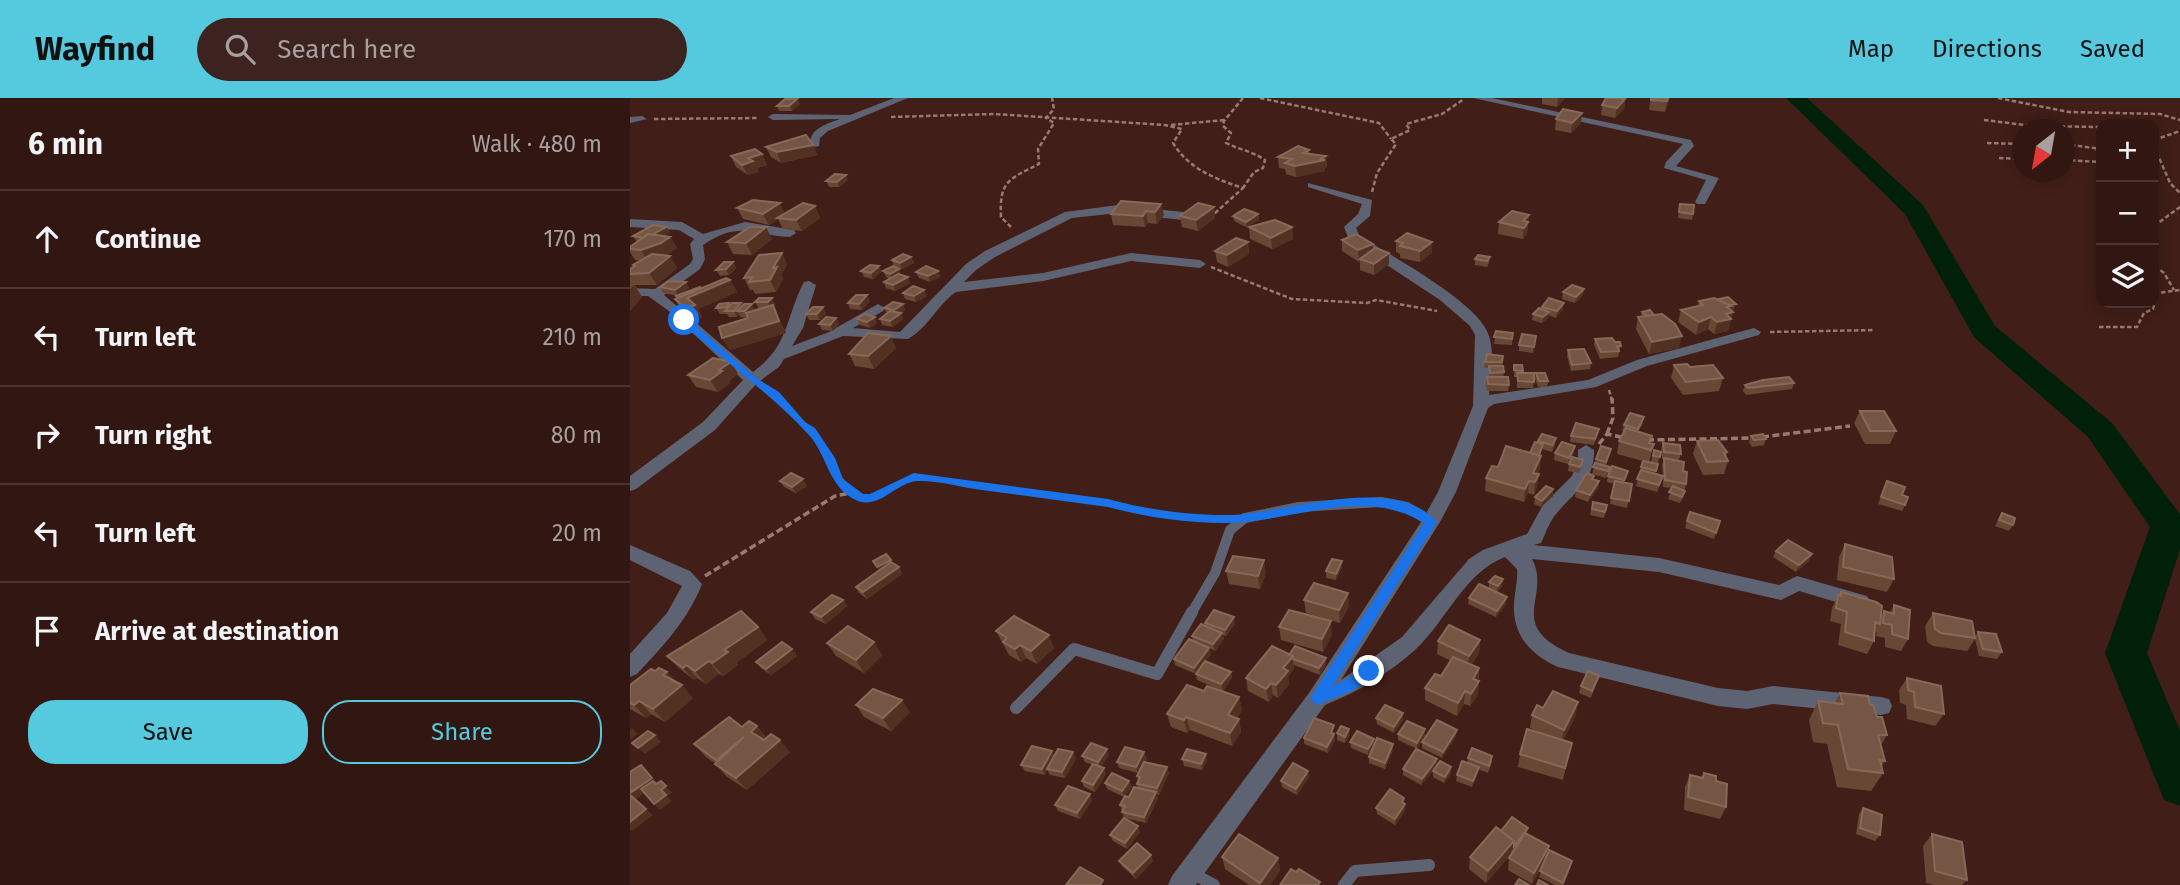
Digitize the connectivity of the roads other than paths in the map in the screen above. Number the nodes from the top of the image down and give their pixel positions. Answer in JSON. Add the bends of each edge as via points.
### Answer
{"nodes":[{"id":1,"x":903,"y":98,"type":"edge"},
{"id":2,"x":1478,"y":98,"type":"edge"},
{"id":3,"x":857,"y":116,"type":"junction"},
{"id":4,"x":773,"y":117,"type":"road end"},
{"id":5,"x":642,"y":119,"type":"road end"},
{"id":6,"x":630,"y":120,"type":"edge"},
{"id":7,"x":815,"y":144,"type":"edge"},
{"id":8,"x":1312,"y":185,"type":"dead end"},
{"id":9,"x":1701,"y":202,"type":"dead end"},
{"id":10,"x":1183,"y":216,"type":"edge"},
{"id":11,"x":630,"y":223,"type":"edge"},
{"id":12,"x":790,"y":233,"type":"dead end"},
{"id":13,"x":702,"y":239,"type":"junction"},
{"id":14,"x":1200,"y":264,"type":"road end"},
{"id":15,"x":809,"y":285,"type":"dead end"},
{"id":16,"x":952,"y":288,"type":"junction"},
{"id":17,"x":630,"y":292,"type":"edge"},
{"id":18,"x":656,"y":295,"type":"junction"},
{"id":19,"x":878,"y":308,"type":"dead end"},
{"id":20,"x":1754,"y":332,"type":"road end"},
{"id":21,"x":833,"y":334,"type":"junction"},
{"id":22,"x":780,"y":356,"type":"junction"},
{"id":23,"x":752,"y":380,"type":"junction"},
{"id":24,"x":1481,"y":405,"type":"junction"},
{"id":25,"x":1586,"y":450,"type":"road end"},
{"id":26,"x":630,"y":485,"type":"edge"},
{"id":27,"x":1431,"y":522,"type":"junction"},
{"id":28,"x":1507,"y":549,"type":"junction"},
{"id":29,"x":630,"y":552,"type":"edge"},
{"id":30,"x":1866,"y":603,"type":"edge"},
{"id":31,"x":630,"y":668,"type":"edge"},
{"id":32,"x":1317,"y":699,"type":"junction"},
{"id":33,"x":1881,"y":706,"type":"dead end"},
{"id":34,"x":1016,"y":708,"type":"dead end"},
{"id":35,"x":1429,"y":865,"type":"dead end"},
{"id":36,"x":1186,"y":879,"type":"edge"},
{"id":37,"x":1214,"y":885,"type":"edge"},
{"id":38,"x":1344,"y":885,"type":"edge"}],
"edges":[{"from":1,"to":3,"type":"street"},
{"from":2,"to":9,"type":"street","via":[[1687,142],[1689,146],[1670,168],[1713,178]]},
{"from":3,"to":4,"type":"street"},
{"from":3,"to":7,"type":"street","via":[[817,133]]},
{"from":5,"to":6,"type":"street"},
{"from":8,"to":24,"type":"street","via":[[1368,203],[1364,216],[1350,227],[1353,237],[1457,307],[1482,334]]},
{"from":10,"to":16,"type":"street","via":[[1102,209],[1069,215],[979,261]]},
{"from":11,"to":13,"type":"street","via":[[681,226]]},
{"from":12,"to":13,"type":"street","via":[[750,226]]},
{"from":13,"to":18,"type":"street","via":[[696,244],[699,259],[695,266]]},
{"from":14,"to":16,"type":"street","via":[[1131,257],[1043,277]]},
{"from":15,"to":22,"type":"street","via":[[796,328]]},
{"from":16,"to":21,"type":"street","via":[[903,336],[850,330]]},
{"from":17,"to":18,"type":"street"},
{"from":18,"to":23,"type":"street"},
{"from":19,"to":21,"type":"street"},
{"from":20,"to":24,"type":"street","via":[[1642,363],[1604,379]]},
{"from":21,"to":22,"type":"street"},
{"from":22,"to":23,"type":"street"},
{"from":23,"to":26,"type":"street","via":[[709,426]]},
{"from":24,"to":27,"type":"street"},
{"from":25,"to":28,"type":"street","via":[[1584,475],[1543,517],[1534,538]]},
{"from":27,"to":32,"type":"street"},
{"from":27,"to":34,"type":"lane","via":[[1407,508],[1381,502],[1299,508],[1245,518],[1230,530],[1215,573],[1157,674],[1074,649]]},
{"from":28,"to":30,"type":"street","via":[[1659,565],[1781,593],[1797,583]]},
{"from":28,"to":32,"type":"street","via":[[1476,564],[1409,643],[1349,686]]},
{"from":28,"to":33,"type":"street","via":[[1523,560],[1528,572],[1522,616],[1545,653],[1718,697],[1747,700],[1773,695]]},
{"from":29,"to":31,"type":"street","via":[[692,584],[672,623]]},
{"from":32,"to":36,"type":"street"},
{"from":35,"to":38,"type":"lane","via":[[1355,871]]},
{"from":36,"to":37,"type":"lane"}]}
